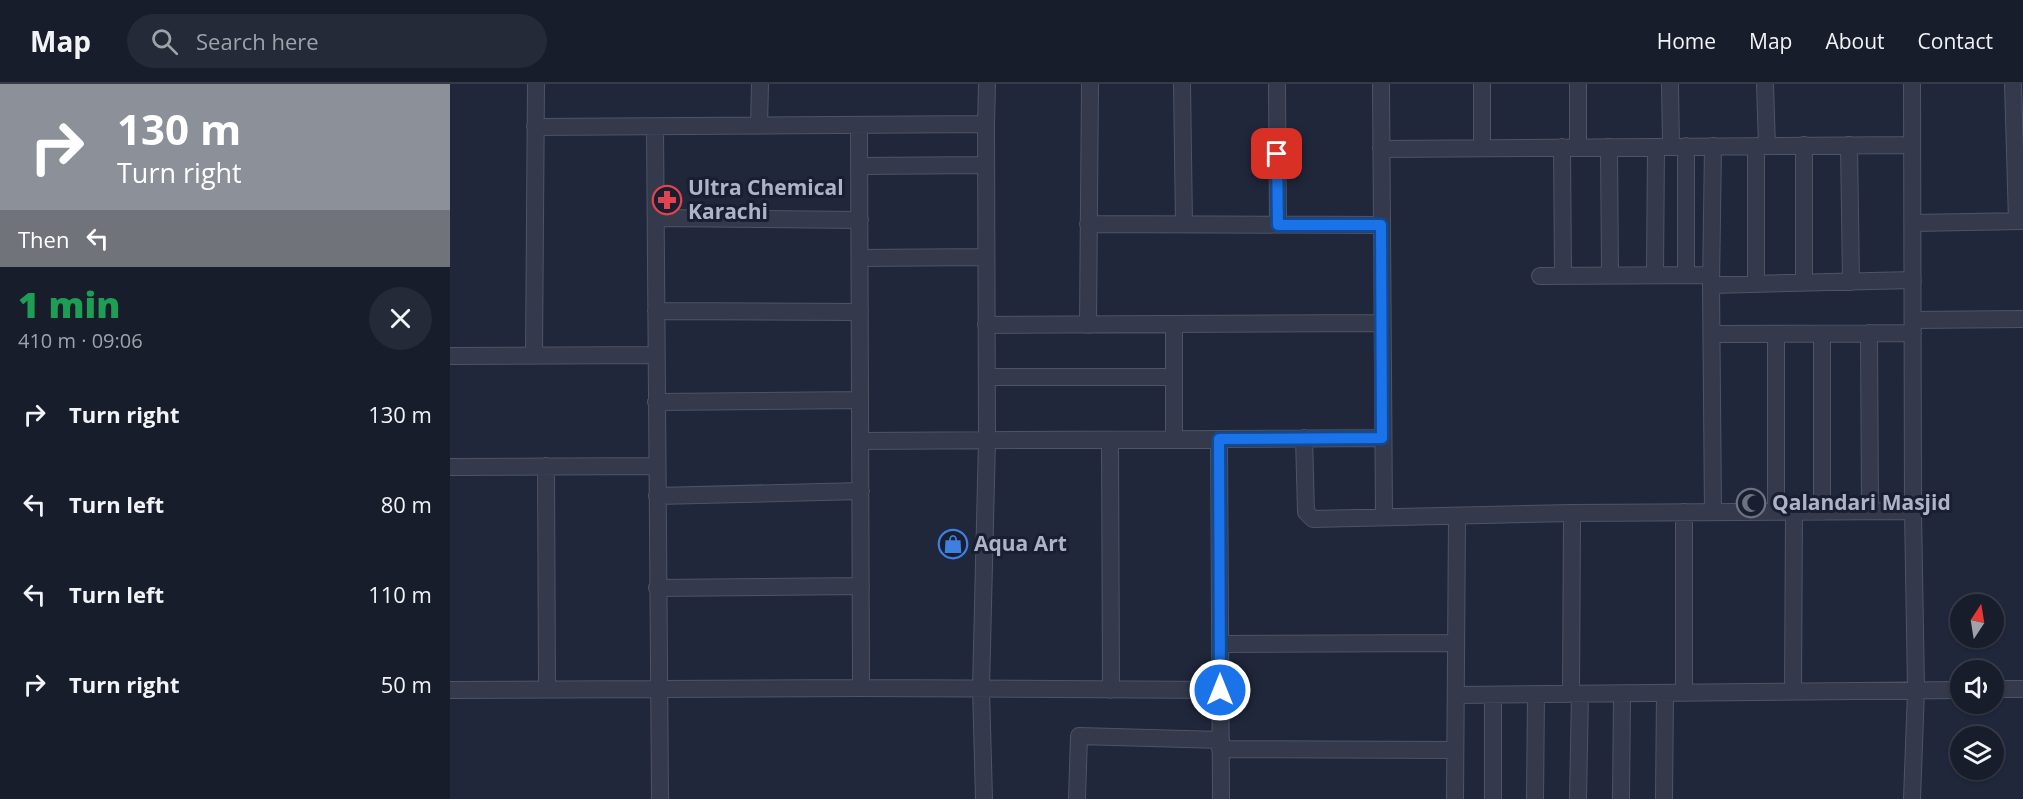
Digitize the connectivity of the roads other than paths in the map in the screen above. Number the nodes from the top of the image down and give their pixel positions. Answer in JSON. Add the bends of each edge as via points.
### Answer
{"nodes":[{"id":1,"x":536,"y":84,"type":"edge"},
{"id":2,"x":760,"y":84,"type":"edge"},
{"id":3,"x":987,"y":84,"type":"edge"},
{"id":4,"x":1090,"y":84,"type":"edge"},
{"id":5,"x":1182,"y":84,"type":"edge"},
{"id":6,"x":1277,"y":84,"type":"edge"},
{"id":7,"x":1381,"y":84,"type":"edge"},
{"id":8,"x":1482,"y":84,"type":"edge"},
{"id":9,"x":1578,"y":84,"type":"edge"},
{"id":10,"x":1670,"y":84,"type":"edge"},
{"id":11,"x":1765,"y":84,"type":"edge"},
{"id":12,"x":1912,"y":84,"type":"edge"},
{"id":13,"x":2013,"y":84,"type":"edge"},
{"id":14,"x":986,"y":124,"type":"junction"},
{"id":15,"x":859,"y":125,"type":"junction"},
{"id":16,"x":759,"y":126,"type":"junction"},
{"id":17,"x":535,"y":127,"type":"junction"},
{"id":18,"x":655,"y":127,"type":"junction"},
{"id":19,"x":1912,"y":144,"type":"junction"},
{"id":20,"x":1804,"y":145,"type":"junction"},
{"id":21,"x":1849,"y":145,"type":"junction"},
{"id":22,"x":1671,"y":146,"type":"junction"},
{"id":23,"x":1713,"y":146,"type":"junction"},
{"id":24,"x":1761,"y":146,"type":"junction"},
{"id":25,"x":1570,"y":147,"type":"junction"},
{"id":26,"x":1609,"y":147,"type":"junction"},
{"id":27,"x":1482,"y":148,"type":"junction"},
{"id":28,"x":1381,"y":149,"type":"junction"},
{"id":29,"x":986,"y":165,"type":"junction"},
{"id":30,"x":860,"y":166,"type":"junction"},
{"id":31,"x":656,"y":218,"type":"junction"},
{"id":32,"x":860,"y":220,"type":"junction"},
{"id":33,"x":2020,"y":221,"type":"edge"},
{"id":34,"x":1913,"y":223,"type":"junction"},
{"id":35,"x":1088,"y":224,"type":"junction"},
{"id":36,"x":1184,"y":224,"type":"junction"},
{"id":37,"x":1278,"y":225,"type":"junction"},
{"id":38,"x":1381,"y":225,"type":"junction"},
{"id":39,"x":986,"y":257,"type":"junction"},
{"id":40,"x":860,"y":258,"type":"junction"},
{"id":41,"x":1610,"y":275,"type":"junction"},
{"id":42,"x":1655,"y":275,"type":"junction"},
{"id":43,"x":1686,"y":275,"type":"junction"},
{"id":44,"x":1540,"y":276,"type":"dead end"},
{"id":45,"x":1563,"y":276,"type":"junction"},
{"id":46,"x":1711,"y":280,"type":"junction"},
{"id":47,"x":1913,"y":280,"type":"junction"},
{"id":48,"x":1851,"y":282,"type":"junction"},
{"id":49,"x":1804,"y":283,"type":"junction"},
{"id":50,"x":1756,"y":284,"type":"junction"},
{"id":51,"x":656,"y":310,"type":"junction"},
{"id":52,"x":860,"y":312,"type":"junction"},
{"id":53,"x":2023,"y":319,"type":"edge"},
{"id":54,"x":1382,"y":322,"type":"junction"},
{"id":55,"x":1174,"y":324,"type":"junction"},
{"id":56,"x":986,"y":325,"type":"junction"},
{"id":57,"x":1088,"y":325,"type":"junction"},
{"id":58,"x":1913,"y":326,"type":"junction"},
{"id":59,"x":1869,"y":333,"type":"junction"},
{"id":60,"x":1713,"y":334,"type":"junction"},
{"id":61,"x":1776,"y":334,"type":"junction"},
{"id":62,"x":1822,"y":334,"type":"junction"},
{"id":63,"x":450,"y":356,"type":"edge"},
{"id":64,"x":534,"y":356,"type":"junction"},
{"id":65,"x":656,"y":356,"type":"junction"},
{"id":66,"x":987,"y":377,"type":"junction"},
{"id":67,"x":1174,"y":378,"type":"junction"},
{"id":68,"x":860,"y":400,"type":"junction"},
{"id":69,"x":656,"y":402,"type":"junction"},
{"id":70,"x":1304,"y":438,"type":"junction"},
{"id":71,"x":1382,"y":438,"type":"junction"},
{"id":72,"x":1174,"y":439,"type":"junction"},
{"id":73,"x":1219,"y":439,"type":"junction"},
{"id":74,"x":1110,"y":440,"type":"junction"},
{"id":75,"x":861,"y":441,"type":"junction"},
{"id":76,"x":987,"y":441,"type":"junction"},
{"id":77,"x":450,"y":466,"type":"edge"},
{"id":78,"x":546,"y":466,"type":"junction"},
{"id":79,"x":657,"y":466,"type":"junction"},
{"id":80,"x":861,"y":491,"type":"junction"},
{"id":81,"x":657,"y":496,"type":"junction"},
{"id":82,"x":1870,"y":511,"type":"junction"},
{"id":83,"x":1913,"y":511,"type":"junction"},
{"id":84,"x":1684,"y":512,"type":"junction"},
{"id":85,"x":1713,"y":512,"type":"junction"},
{"id":86,"x":1776,"y":512,"type":"junction"},
{"id":87,"x":1794,"y":512,"type":"junction"},
{"id":88,"x":1822,"y":512,"type":"junction"},
{"id":89,"x":1572,"y":513,"type":"junction"},
{"id":90,"x":1384,"y":516,"type":"junction"},
{"id":91,"x":1457,"y":516,"type":"junction"},
{"id":92,"x":861,"y":586,"type":"junction"},
{"id":93,"x":657,"y":588,"type":"junction"},
{"id":94,"x":1456,"y":643,"type":"junction"},
{"id":95,"x":1220,"y":644,"type":"junction"},
{"id":96,"x":861,"y":688,"type":"junction"},
{"id":97,"x":981,"y":688,"type":"junction"},
{"id":98,"x":547,"y":689,"type":"junction"},
{"id":99,"x":658,"y":689,"type":"junction"},
{"id":100,"x":2004,"y":689,"type":"edge"},
{"id":101,"x":2023,"y":689,"type":"edge"},
{"id":102,"x":450,"y":690,"type":"edge"},
{"id":103,"x":1112,"y":690,"type":"junction"},
{"id":104,"x":1220,"y":690,"type":"junction"},
{"id":105,"x":1916,"y":690,"type":"junction"},
{"id":106,"x":1950,"y":690,"type":"edge"},
{"id":107,"x":1793,"y":692,"type":"junction"},
{"id":108,"x":1665,"y":693,"type":"junction"},
{"id":109,"x":1684,"y":693,"type":"junction"},
{"id":110,"x":1536,"y":694,"type":"junction"},
{"id":111,"x":1576,"y":694,"type":"junction"},
{"id":112,"x":1622,"y":694,"type":"junction"},
{"id":113,"x":1456,"y":695,"type":"junction"},
{"id":114,"x":1493,"y":695,"type":"junction"},
{"id":115,"x":1220,"y":745,"type":"junction"},
{"id":116,"x":1455,"y":750,"type":"junction"},
{"id":117,"x":660,"y":799,"type":"edge"},
{"id":118,"x":984,"y":799,"type":"edge"},
{"id":119,"x":1077,"y":799,"type":"edge"},
{"id":120,"x":1221,"y":799,"type":"edge"},
{"id":121,"x":1455,"y":799,"type":"edge"},
{"id":122,"x":1493,"y":799,"type":"edge"},
{"id":123,"x":1535,"y":799,"type":"edge"},
{"id":124,"x":1578,"y":799,"type":"edge"},
{"id":125,"x":1621,"y":799,"type":"edge"},
{"id":126,"x":1665,"y":799,"type":"edge"},
{"id":127,"x":1912,"y":799,"type":"edge"}],
"edges":[{"from":1,"to":17,"type":"street"},
{"from":2,"to":16,"type":"street"},
{"from":3,"to":14,"type":"street"},
{"from":4,"to":35,"type":"street"},
{"from":5,"to":36,"type":"street"},
{"from":6,"to":37,"type":"street"},
{"from":7,"to":28,"type":"street"},
{"from":8,"to":27,"type":"street"},
{"from":9,"to":25,"type":"street"},
{"from":10,"to":22,"type":"street"},
{"from":11,"to":24,"type":"street"},
{"from":12,"to":19,"type":"street"},
{"from":13,"to":33,"type":"street"},
{"from":14,"to":15,"type":"street"},
{"from":14,"to":29,"type":"street"},
{"from":15,"to":16,"type":"street"},
{"from":15,"to":30,"type":"street"},
{"from":16,"to":18,"type":"street"},
{"from":17,"to":18,"type":"street"},
{"from":17,"to":64,"type":"street"},
{"from":18,"to":31,"type":"street"},
{"from":19,"to":21,"type":"street"},
{"from":19,"to":34,"type":"street"},
{"from":20,"to":21,"type":"street"},
{"from":20,"to":24,"type":"street"},
{"from":20,"to":49,"type":"street"},
{"from":21,"to":48,"type":"street"},
{"from":22,"to":23,"type":"street"},
{"from":22,"to":26,"type":"street"},
{"from":22,"to":42,"type":"street"},
{"from":22,"to":43,"type":"street"},
{"from":23,"to":24,"type":"street"},
{"from":23,"to":46,"type":"street"},
{"from":24,"to":50,"type":"street"},
{"from":25,"to":26,"type":"street"},
{"from":25,"to":27,"type":"street"},
{"from":25,"to":45,"type":"street"},
{"from":26,"to":41,"type":"street"},
{"from":27,"to":28,"type":"street"},
{"from":28,"to":38,"type":"street"},
{"from":29,"to":30,"type":"street"},
{"from":29,"to":39,"type":"street"},
{"from":30,"to":32,"type":"street"},
{"from":31,"to":32,"type":"street"},
{"from":31,"to":51,"type":"street"},
{"from":32,"to":40,"type":"street"},
{"from":33,"to":34,"type":"street"},
{"from":34,"to":47,"type":"street"},
{"from":35,"to":36,"type":"street"},
{"from":35,"to":57,"type":"street"},
{"from":36,"to":37,"type":"street"},
{"from":37,"to":38,"type":"street"},
{"from":38,"to":54,"type":"street"},
{"from":39,"to":40,"type":"street"},
{"from":39,"to":56,"type":"street"},
{"from":40,"to":52,"type":"street"},
{"from":41,"to":42,"type":"street"},
{"from":41,"to":45,"type":"street"},
{"from":42,"to":43,"type":"street"},
{"from":43,"to":46,"type":"street"},
{"from":44,"to":45,"type":"street"},
{"from":46,"to":50,"type":"street"},
{"from":46,"to":60,"type":"street"},
{"from":47,"to":48,"type":"street"},
{"from":47,"to":58,"type":"street"},
{"from":48,"to":49,"type":"street"},
{"from":49,"to":50,"type":"street"},
{"from":51,"to":52,"type":"street"},
{"from":51,"to":65,"type":"street"},
{"from":52,"to":68,"type":"street"},
{"from":53,"to":58,"type":"street"},
{"from":54,"to":55,"type":"street"},
{"from":54,"to":71,"type":"street"},
{"from":55,"to":57,"type":"street"},
{"from":55,"to":67,"type":"street"},
{"from":56,"to":57,"type":"street"},
{"from":56,"to":66,"type":"street"},
{"from":58,"to":59,"type":"street"},
{"from":58,"to":83,"type":"street"},
{"from":59,"to":62,"type":"street"},
{"from":59,"to":82,"type":"street"},
{"from":60,"to":61,"type":"street"},
{"from":60,"to":85,"type":"street"},
{"from":61,"to":62,"type":"street"},
{"from":61,"to":86,"type":"street"},
{"from":62,"to":88,"type":"street"},
{"from":63,"to":64,"type":"street"},
{"from":64,"to":65,"type":"street"},
{"from":65,"to":69,"type":"street"},
{"from":66,"to":67,"type":"street"},
{"from":66,"to":76,"type":"street"},
{"from":67,"to":72,"type":"street"},
{"from":68,"to":69,"type":"street"},
{"from":68,"to":75,"type":"street"},
{"from":69,"to":79,"type":"street"},
{"from":70,"to":71,"type":"street"},
{"from":70,"to":73,"type":"street"},
{"from":70,"to":90,"type":"street","via":[[1309,516]]},
{"from":71,"to":90,"type":"street"},
{"from":72,"to":73,"type":"street"},
{"from":72,"to":74,"type":"street"},
{"from":73,"to":95,"type":"street"},
{"from":74,"to":76,"type":"street"},
{"from":74,"to":103,"type":"street"},
{"from":75,"to":76,"type":"street"},
{"from":75,"to":80,"type":"street"},
{"from":76,"to":97,"type":"street"},
{"from":77,"to":78,"type":"street"},
{"from":78,"to":79,"type":"street"},
{"from":78,"to":98,"type":"street"},
{"from":79,"to":81,"type":"street"},
{"from":80,"to":81,"type":"street"},
{"from":80,"to":92,"type":"street"},
{"from":81,"to":93,"type":"street"},
{"from":82,"to":83,"type":"street"},
{"from":82,"to":88,"type":"street"},
{"from":83,"to":105,"type":"street"},
{"from":84,"to":85,"type":"street"},
{"from":84,"to":89,"type":"street"},
{"from":84,"to":109,"type":"street"},
{"from":85,"to":86,"type":"street"},
{"from":86,"to":87,"type":"street"},
{"from":87,"to":88,"type":"street"},
{"from":87,"to":107,"type":"street"},
{"from":89,"to":91,"type":"street"},
{"from":89,"to":111,"type":"street"},
{"from":90,"to":91,"type":"street"},
{"from":91,"to":94,"type":"street"},
{"from":92,"to":93,"type":"street"},
{"from":92,"to":96,"type":"street"},
{"from":93,"to":99,"type":"street"},
{"from":94,"to":95,"type":"street"},
{"from":94,"to":113,"type":"street"},
{"from":95,"to":104,"type":"street"},
{"from":96,"to":97,"type":"street"},
{"from":96,"to":99,"type":"street"},
{"from":97,"to":103,"type":"street"},
{"from":97,"to":118,"type":"street"},
{"from":98,"to":99,"type":"street"},
{"from":98,"to":102,"type":"street"},
{"from":99,"to":117,"type":"street"},
{"from":100,"to":101,"type":"street"},
{"from":103,"to":104,"type":"street"},
{"from":104,"to":115,"type":"street"},
{"from":105,"to":106,"type":"street"},
{"from":105,"to":107,"type":"street"},
{"from":105,"to":127,"type":"street"},
{"from":107,"to":109,"type":"street"},
{"from":108,"to":109,"type":"street"},
{"from":108,"to":112,"type":"street"},
{"from":108,"to":126,"type":"street"},
{"from":110,"to":111,"type":"street"},
{"from":110,"to":114,"type":"street"},
{"from":110,"to":123,"type":"street"},
{"from":111,"to":112,"type":"street"},
{"from":111,"to":124,"type":"street"},
{"from":112,"to":125,"type":"street"},
{"from":113,"to":114,"type":"street"},
{"from":113,"to":116,"type":"street"},
{"from":114,"to":122,"type":"street"},
{"from":115,"to":116,"type":"street"},
{"from":115,"to":119,"type":"street","via":[[1079,736]]},
{"from":115,"to":120,"type":"street"},
{"from":116,"to":121,"type":"street"}]}
